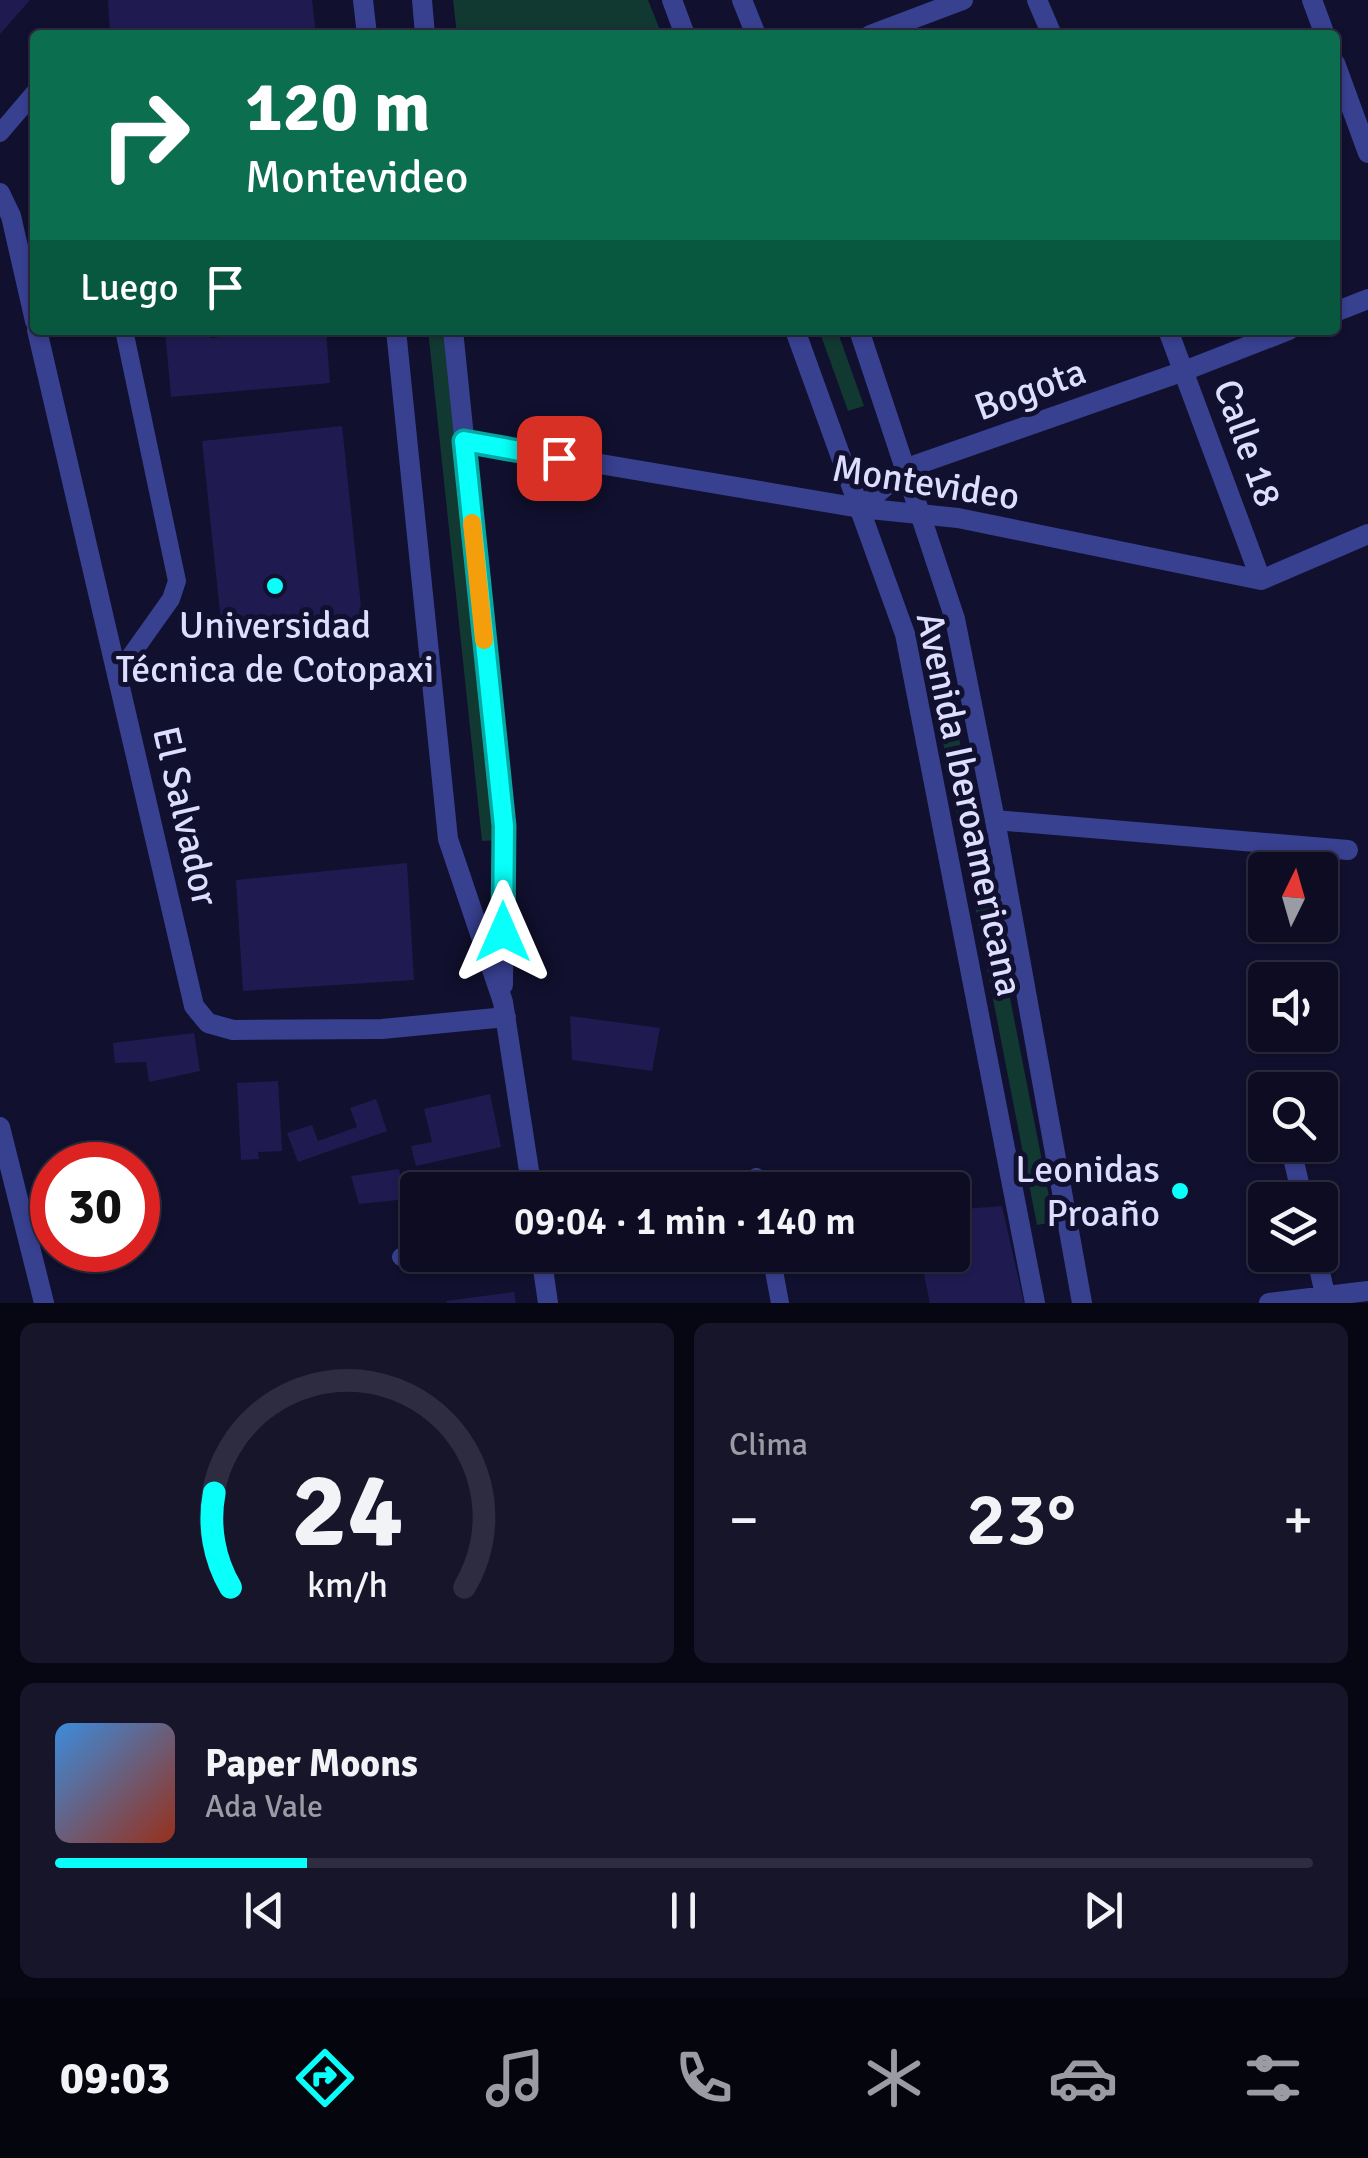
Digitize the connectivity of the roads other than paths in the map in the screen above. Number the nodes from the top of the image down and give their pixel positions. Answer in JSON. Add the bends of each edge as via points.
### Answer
{"nodes":[{"id":1,"x":363,"y":0,"type":"edge"},
{"id":2,"x":422,"y":0,"type":"edge"},
{"id":3,"x":672,"y":0,"type":"edge"},
{"id":4,"x":742,"y":0,"type":"edge"},
{"id":5,"x":962,"y":0,"type":"edge"},
{"id":6,"x":1037,"y":0,"type":"edge"},
{"id":7,"x":1312,"y":0,"type":"edge"},
{"id":8,"x":366,"y":30,"type":"edge"},
{"id":9,"x":425,"y":30,"type":"edge"},
{"id":10,"x":683,"y":30,"type":"edge"},
{"id":11,"x":754,"y":30,"type":"edge"},
{"id":12,"x":883,"y":30,"type":"edge"},
{"id":13,"x":1050,"y":30,"type":"edge"},
{"id":14,"x":1323,"y":30,"type":"edge"},
{"id":15,"x":1340,"y":80,"type":"edge"},
{"id":16,"x":30,"y":98,"type":"edge"},
{"id":17,"x":0,"y":133,"type":"edge"},
{"id":18,"x":1368,"y":154,"type":"edge"},
{"id":19,"x":0,"y":192,"type":"edge"},
{"id":20,"x":1368,"y":299,"type":"edge"},
{"id":21,"x":30,"y":300,"type":"edge"},
{"id":22,"x":1340,"y":310,"type":"edge"},
{"id":23,"x":38,"y":335,"type":"edge"},
{"id":24,"x":125,"y":335,"type":"edge"},
{"id":25,"x":397,"y":335,"type":"edge"},
{"id":26,"x":453,"y":335,"type":"edge"},
{"id":27,"x":796,"y":335,"type":"edge"},
{"id":28,"x":862,"y":335,"type":"edge"},
{"id":29,"x":1170,"y":335,"type":"edge"},
{"id":30,"x":1276,"y":335,"type":"edge"},
{"id":31,"x":1184,"y":371,"type":"junction"},
{"id":32,"x":464,"y":441,"type":"junction"},
{"id":33,"x":907,"y":468,"type":"junction"},
{"id":34,"x":860,"y":508,"type":"junction"},
{"id":35,"x":922,"y":514,"type":"junction"},
{"id":36,"x":1368,"y":534,"type":"edge"},
{"id":37,"x":1262,"y":580,"type":"junction"},
{"id":38,"x":117,"y":674,"type":"junction"},
{"id":39,"x":995,"y":820,"type":"junction"},
{"id":40,"x":1348,"y":850,"type":"dead end"},
{"id":41,"x":504,"y":1010,"type":"junction"},
{"id":42,"x":1,"y":1137,"type":"edge"},
{"id":43,"x":529,"y":1172,"type":"edge"},
{"id":44,"x":544,"y":1272,"type":"edge"},
{"id":45,"x":774,"y":1272,"type":"edge"},
{"id":46,"x":1320,"y":1272,"type":"edge"},
{"id":47,"x":1368,"y":1292,"type":"edge"},
{"id":48,"x":1326,"y":1299,"type":"edge"},
{"id":49,"x":44,"y":1303,"type":"edge"},
{"id":50,"x":548,"y":1303,"type":"edge"},
{"id":51,"x":780,"y":1303,"type":"edge"},
{"id":52,"x":1035,"y":1303,"type":"edge"},
{"id":53,"x":1082,"y":1303,"type":"edge"},
{"id":54,"x":1269,"y":1303,"type":"edge"}],
"edges":[{"from":1,"to":8,"type":"street"},
{"from":2,"to":9,"type":"street"},
{"from":3,"to":10,"type":"street"},
{"from":4,"to":11,"type":"street"},
{"from":5,"to":12,"type":"street"},
{"from":6,"to":13,"type":"street"},
{"from":7,"to":14,"type":"street"},
{"from":15,"to":18,"type":"street"},
{"from":16,"to":17,"type":"lane"},
{"from":19,"to":21,"type":"street"},
{"from":20,"to":22,"type":"street"},
{"from":23,"to":38,"type":"street","name":"El Salvador"},
{"from":24,"to":38,"type":"lane","via":[[176,582]]},
{"from":25,"to":41,"type":"street","via":[[448,838]]},
{"from":26,"to":32,"type":"street"},
{"from":27,"to":34,"type":"street","name":"Avenida Iberoamericana"},
{"from":28,"to":33,"type":"street","name":"Avenida Iberoamericana"},
{"from":29,"to":31,"type":"street","name":"Calle 18"},
{"from":30,"to":31,"type":"street","name":"Bogota"},
{"from":31,"to":33,"type":"street","name":"Bogota"},
{"from":31,"to":37,"type":"street","name":"Calle 18"},
{"from":32,"to":34,"type":"street","name":"Montevideo"},
{"from":32,"to":41,"type":"street","via":[[504,826]]},
{"from":33,"to":34,"type":"street","name":"Bogota"},
{"from":33,"to":35,"type":"street","name":"Avenida Iberoamericana"},
{"from":34,"to":35,"type":"street","name":"Montevideo"},
{"from":34,"to":52,"type":"street","name":"Avenida Iberoamericana","via":[[905,634]]},
{"from":35,"to":37,"type":"street","name":"Montevideo"},
{"from":35,"to":39,"type":"street","name":"Avenida Iberoamericana","via":[[955,619]]},
{"from":36,"to":37,"type":"street"},
{"from":38,"to":41,"type":"street","name":"El Salvador","via":[[194,1006],[208,1023],[232,1030],[382,1029]]},
{"from":39,"to":40,"type":"street"},
{"from":39,"to":53,"type":"street","name":"Avenida Iberoamericana"},
{"from":41,"to":43,"type":"street"},
{"from":42,"to":49,"type":"street"},
{"from":44,"to":50,"type":"street"},
{"from":45,"to":51,"type":"lane"},
{"from":46,"to":48,"type":"street"},
{"from":47,"to":48,"type":"street"},
{"from":48,"to":54,"type":"street"}]}
